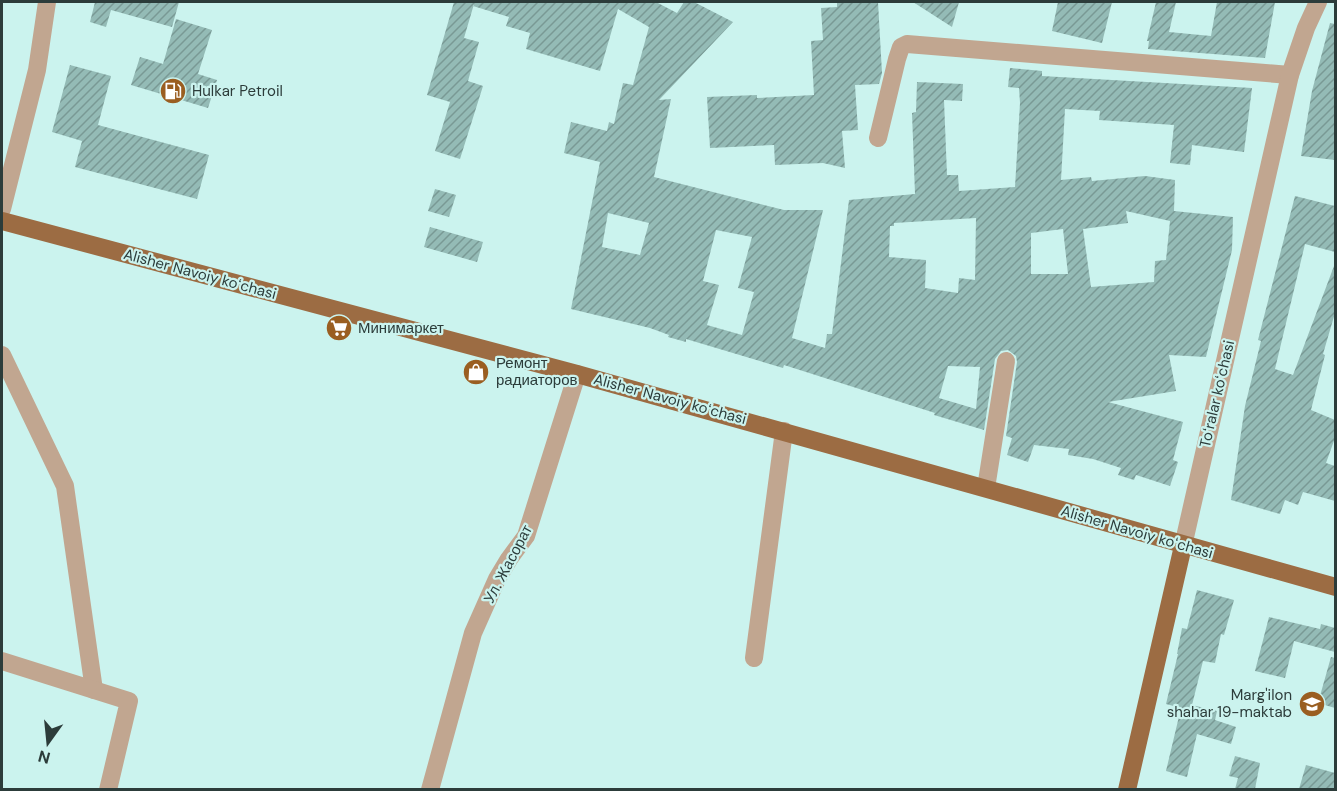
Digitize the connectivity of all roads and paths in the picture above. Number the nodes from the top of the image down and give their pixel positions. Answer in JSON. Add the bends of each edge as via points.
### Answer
{"nodes":[{"id":1,"x":47,"y":2,"type":"edge"},
{"id":2,"x":1318,"y":2,"type":"edge"},
{"id":3,"x":1290,"y":75,"type":"junction"},
{"id":4,"x":878,"y":138,"type":"dead end"},
{"id":5,"x":2,"y":209,"type":"edge"},
{"id":6,"x":2,"y":221,"type":"edge"},
{"id":7,"x":2,"y":355,"type":"edge"},
{"id":8,"x":1006,"y":361,"type":"dead end"},
{"id":9,"x":577,"y":374,"type":"junction"},
{"id":10,"x":784,"y":431,"type":"junction"},
{"id":11,"x":986,"y":488,"type":"junction"},
{"id":12,"x":1184,"y":546,"type":"junction"},
{"id":13,"x":1335,"y":587,"type":"edge"},
{"id":14,"x":754,"y":658,"type":"dead end"},
{"id":15,"x":2,"y":661,"type":"edge"},
{"id":16,"x":94,"y":690,"type":"junction"},
{"id":17,"x":108,"y":789,"type":"edge"},
{"id":18,"x":430,"y":789,"type":"edge"},
{"id":19,"x":1127,"y":789,"type":"edge"}],
"edges":[{"from":1,"to":5,"type":"street","via":[[37,70]]},
{"from":2,"to":3,"type":"street","name":"Toʻralar koʻchasi"},
{"from":3,"to":4,"type":"street","via":[[907,44],[901,47],[897,59]]},
{"from":3,"to":12,"type":"street","name":"Toʻralar koʻchasi"},
{"from":6,"to":9,"type":"main road","name":"Alisher Navoiy koʻchasi"},
{"from":7,"to":16,"type":"street","via":[[65,486]]},
{"from":8,"to":11,"type":"street"},
{"from":9,"to":10,"type":"main road","name":"Alisher Navoiy koʻchasi"},
{"from":9,"to":18,"type":"street","name":"Ул. Жасорат","via":[[526,536],[497,579],[473,633]]},
{"from":10,"to":11,"type":"main road","name":"Alisher Navoiy koʻchasi"},
{"from":10,"to":14,"type":"street"},
{"from":11,"to":12,"type":"main road","name":"Alisher Navoiy koʻchasi"},
{"from":12,"to":13,"type":"main road","name":"Alisher Navoiy koʻchasi"},
{"from":12,"to":19,"type":"main road","name":"Toʻralar koʻchasi"},
{"from":15,"to":16,"type":"street"},
{"from":16,"to":17,"type":"street","via":[[129,701]]}]}
